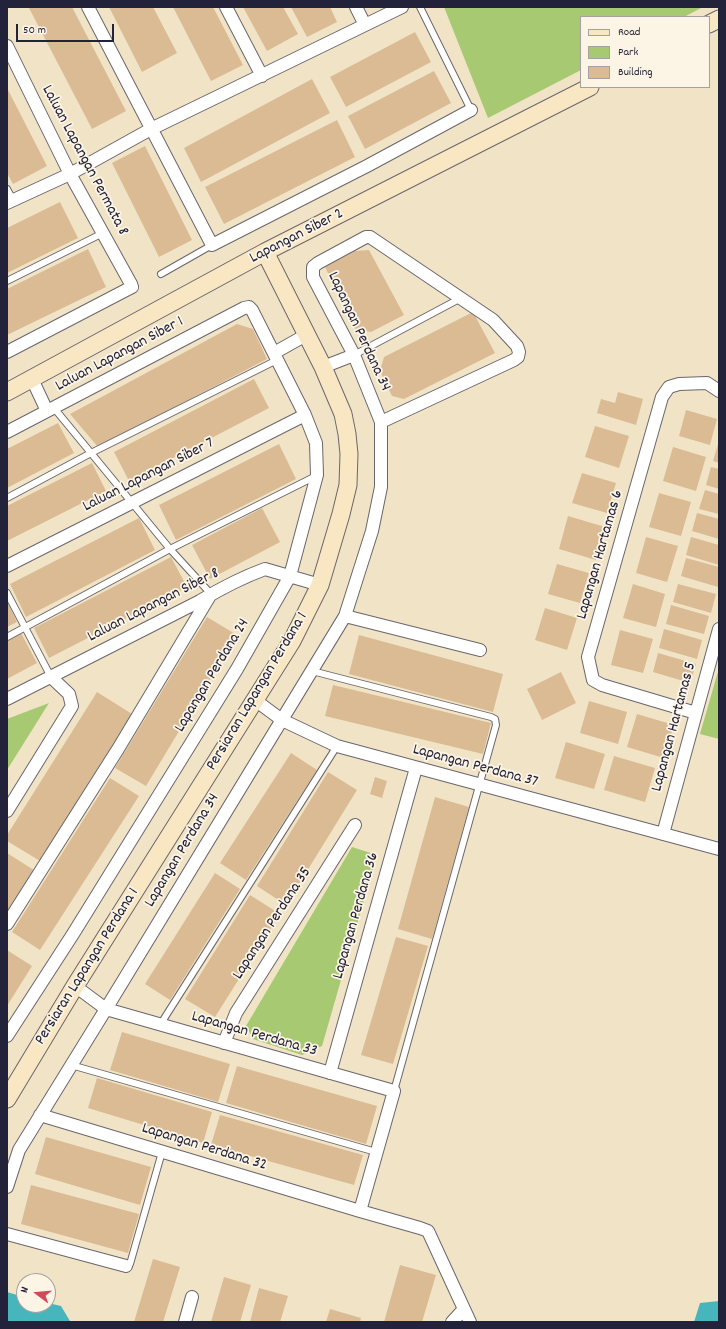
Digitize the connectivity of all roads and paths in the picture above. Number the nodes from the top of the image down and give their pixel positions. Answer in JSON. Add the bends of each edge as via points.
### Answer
{"nodes":[{"id":1,"x":88,"y":7,"type":"edge"},
{"id":2,"x":226,"y":7,"type":"edge"},
{"id":3,"x":356,"y":7,"type":"edge"},
{"id":4,"x":402,"y":7,"type":"edge"},
{"id":5,"x":420,"y":7,"type":"edge"},
{"id":6,"x":719,"y":19,"type":"edge"},
{"id":7,"x":710,"y":24,"type":"edge"},
{"id":8,"x":365,"y":25,"type":"junction"},
{"id":9,"x":7,"y":46,"type":"edge"},
{"id":10,"x":262,"y":76,"type":"junction"},
{"id":11,"x":588,"y":88,"type":"edge"},
{"id":12,"x":472,"y":110,"type":"joint"},
{"id":13,"x":151,"y":129,"type":"junction"},
{"id":14,"x":70,"y":174,"type":"junction"},
{"id":15,"x":9,"y":197,"type":"edge"},
{"id":16,"x":103,"y":233,"type":"junction"},
{"id":17,"x":212,"y":245,"type":"junction"},
{"id":18,"x":265,"y":252,"type":"junction"},
{"id":19,"x":161,"y":274,"type":"dead end"},
{"id":20,"x":7,"y":281,"type":"edge"},
{"id":21,"x":461,"y":298,"type":"junction"},
{"id":22,"x":249,"y":307,"type":"joint"},
{"id":23,"x":306,"y":335,"type":"junction"},
{"id":24,"x":7,"y":352,"type":"edge"},
{"id":25,"x":354,"y":355,"type":"junction"},
{"id":26,"x":276,"y":357,"type":"junction"},
{"id":27,"x":323,"y":367,"type":"junction"},
{"id":28,"x":32,"y":379,"type":"junction"},
{"id":29,"x":719,"y":391,"type":"edge"},
{"id":30,"x":7,"y":392,"type":"edge"},
{"id":31,"x":50,"y":409,"type":"junction"},
{"id":32,"x":305,"y":415,"type":"junction"},
{"id":33,"x":381,"y":422,"type":"junction"},
{"id":34,"x":7,"y":432,"type":"edge"},
{"id":35,"x":91,"y":454,"type":"junction"},
{"id":36,"x":318,"y":475,"type":"junction"},
{"id":37,"x":7,"y":498,"type":"edge"},
{"id":38,"x":132,"y":503,"type":"junction"},
{"id":39,"x":170,"y":549,"type":"junction"},
{"id":40,"x":7,"y":566,"type":"edge"},
{"id":41,"x":290,"y":576,"type":"junction"},
{"id":42,"x":320,"y":585,"type":"junction"},
{"id":43,"x":7,"y":593,"type":"edge"},
{"id":44,"x":210,"y":594,"type":"junction"},
{"id":45,"x":346,"y":616,"type":"junction"},
{"id":46,"x":25,"y":628,"type":"junction"},
{"id":47,"x":719,"y":629,"type":"edge"},
{"id":48,"x":7,"y":637,"type":"edge"},
{"id":49,"x":480,"y":650,"type":"dead end"},
{"id":50,"x":312,"y":671,"type":"junction"},
{"id":51,"x":51,"y":677,"type":"junction"},
{"id":52,"x":7,"y":699,"type":"edge"},
{"id":53,"x":255,"y":700,"type":"junction"},
{"id":54,"x":696,"y":713,"type":"junction"},
{"id":55,"x":282,"y":720,"type":"junction"},
{"id":56,"x":337,"y":746,"type":"junction"},
{"id":57,"x":416,"y":768,"type":"junction"},
{"id":58,"x":479,"y":785,"type":"junction"},
{"id":59,"x":7,"y":811,"type":"edge"},
{"id":60,"x":355,"y":825,"type":"dead end"},
{"id":61,"x":663,"y":834,"type":"junction"},
{"id":62,"x":719,"y":849,"type":"edge"},
{"id":63,"x":7,"y":924,"type":"edge"},
{"id":64,"x":75,"y":986,"type":"junction"},
{"id":65,"x":106,"y":1009,"type":"junction"},
{"id":66,"x":160,"y":1025,"type":"junction"},
{"id":67,"x":7,"y":1036,"type":"edge"},
{"id":68,"x":224,"y":1043,"type":"junction"},
{"id":69,"x":71,"y":1065,"type":"junction"},
{"id":70,"x":330,"y":1072,"type":"junction"},
{"id":71,"x":394,"y":1091,"type":"junction"},
{"id":72,"x":7,"y":1098,"type":"edge"},
{"id":73,"x":40,"y":1115,"type":"junction"},
{"id":74,"x":162,"y":1152,"type":"junction"},
{"id":75,"x":376,"y":1152,"type":"junction"},
{"id":76,"x":7,"y":1187,"type":"edge"},
{"id":77,"x":360,"y":1211,"type":"junction"},
{"id":78,"x":7,"y":1234,"type":"edge"},
{"id":79,"x":126,"y":1266,"type":"joint"},
{"id":80,"x":192,"y":1298,"type":"dead end"},
{"id":81,"x":464,"y":1309,"type":"junction"},
{"id":82,"x":185,"y":1322,"type":"edge"},
{"id":83,"x":452,"y":1322,"type":"edge"},
{"id":84,"x":470,"y":1322,"type":"edge"}],
"edges":[{"from":1,"to":13,"type":"street"},
{"from":2,"to":10,"type":"street"},
{"from":3,"to":8,"type":"street"},
{"from":4,"to":8,"type":"street"},
{"from":5,"to":12,"type":"lane"},
{"from":6,"to":7,"type":"street"},
{"from":8,"to":10,"type":"street"},
{"from":9,"to":14,"type":"street","name":"Laluan Lapangan Permata 8"},
{"from":10,"to":13,"type":"street"},
{"from":11,"to":18,"type":"street","name":"Lapangan Siber 2"},
{"from":12,"to":17,"type":"street"},
{"from":13,"to":14,"type":"street"},
{"from":13,"to":17,"type":"street"},
{"from":14,"to":15,"type":"street"},
{"from":14,"to":16,"type":"street","name":"Laluan Lapangan Permata 8"},
{"from":16,"to":20,"type":"lane"},
{"from":16,"to":24,"type":"street","name":"Laluan Lapangan Permata 8","via":[[132,287]]},
{"from":17,"to":19,"type":"lane"},
{"from":18,"to":23,"type":"street","name":"Persiaran Lapangan Perdana 1"},
{"from":18,"to":28,"type":"street","name":"Lapangan Siber 2"},
{"from":21,"to":25,"type":"lane"},
{"from":21,"to":25,"type":"street","name":"Lapangan Perdana 34","via":[[370,237],[366,237],[313,267],[313,277]]},
{"from":21,"to":33,"type":"street","via":[[493,320],[517,346],[518,357]]},
{"from":22,"to":26,"type":"street","name":"Lapangan Perdana 24"},
{"from":22,"to":31,"type":"street","name":"Laluan Lapangan Siber 1"},
{"from":23,"to":26,"type":"street"},
{"from":23,"to":27,"type":"street","name":"Persiaran Lapangan Perdana 1"},
{"from":25,"to":27,"type":"street"},
{"from":25,"to":33,"type":"street","name":"Lapangan Perdana 34"},
{"from":26,"to":32,"type":"street","name":"Lapangan Perdana 24"},
{"from":26,"to":35,"type":"lane"},
{"from":27,"to":42,"type":"street","name":"Persiaran Lapangan Perdana 1","via":[[348,434],[349,454],[348,484]]},
{"from":28,"to":30,"type":"street","name":"Lapangan Siber 2"},
{"from":28,"to":31,"type":"street"},
{"from":29,"to":54,"type":"street","name":"Lapangan Hartamas 6","via":[[707,383],[679,384],[669,387],[662,397],[588,657],[593,680],[602,685]]},
{"from":31,"to":34,"type":"street","name":"Laluan Lapangan Siber 1"},
{"from":31,"to":35,"type":"lane"},
{"from":32,"to":36,"type":"street","name":"Lapangan Perdana 24","via":[[316,443]]},
{"from":32,"to":38,"type":"street","name":"Laluan Lapangan Siber 7"},
{"from":33,"to":45,"type":"street","name":"Lapangan Perdana 34","via":[[381,487],[372,531]]},
{"from":35,"to":37,"type":"lane"},
{"from":35,"to":38,"type":"lane"},
{"from":36,"to":39,"type":"lane"},
{"from":36,"to":41,"type":"street","name":"Lapangan Perdana 24"},
{"from":38,"to":39,"type":"lane"},
{"from":38,"to":40,"type":"street","name":"Laluan Lapangan Siber 7"},
{"from":39,"to":44,"type":"lane"},
{"from":39,"to":46,"type":"lane"},
{"from":41,"to":42,"type":"street","name":"Laluan Lapangan Siber 8"},
{"from":41,"to":44,"type":"street","name":"Laluan Lapangan Siber 8","via":[[265,569]]},
{"from":41,"to":67,"type":"street","name":"Lapangan Perdana 24","via":[[237,669]]},
{"from":42,"to":53,"type":"street","name":"Persiaran Lapangan Perdana 1","via":[[292,641]]},
{"from":43,"to":46,"type":"lane"},
{"from":44,"to":51,"type":"street","name":"Laluan Lapangan Siber 8"},
{"from":44,"to":63,"type":"street","via":[[118,749]]},
{"from":45,"to":49,"type":"street"},
{"from":45,"to":50,"type":"street","name":"Lapangan Perdana 34"},
{"from":46,"to":48,"type":"lane"},
{"from":46,"to":51,"type":"lane"},
{"from":47,"to":54,"type":"street","name":"Lapangan Hartamas 5"},
{"from":50,"to":55,"type":"street","name":"Lapangan Perdana 34"},
{"from":50,"to":58,"type":"lane","via":[[495,719],[496,725]]},
{"from":51,"to":52,"type":"street","name":"Laluan Lapangan Siber 8"},
{"from":51,"to":59,"type":"street","via":[[69,694],[72,706]]},
{"from":53,"to":55,"type":"street","name":"Lapangan Perdana 37"},
{"from":53,"to":64,"type":"street","name":"Persiaran Lapangan Perdana 1"},
{"from":54,"to":61,"type":"street","name":"Lapangan Hartamas 5"},
{"from":55,"to":56,"type":"street","name":"Lapangan Perdana 37"},
{"from":55,"to":65,"type":"street","name":"Lapangan Perdana 34"},
{"from":56,"to":57,"type":"street","name":"Lapangan Perdana 37"},
{"from":56,"to":66,"type":"lane"},
{"from":57,"to":58,"type":"street","name":"Lapangan Perdana 37"},
{"from":57,"to":70,"type":"street","name":"Lapangan Perdana 36"},
{"from":58,"to":61,"type":"street","name":"Lapangan Perdana 37"},
{"from":58,"to":71,"type":"lane"},
{"from":60,"to":68,"type":"street","name":"Lapangan Perdana 35","via":[[236,1012]]},
{"from":61,"to":62,"type":"street","name":"Lapangan Perdana 37"},
{"from":64,"to":65,"type":"street"},
{"from":64,"to":72,"type":"street","name":"Persiaran Lapangan Perdana 1"},
{"from":65,"to":66,"type":"street","name":"Lapangan Perdana 33"},
{"from":65,"to":69,"type":"street","name":"Lapangan Perdana 34"},
{"from":66,"to":68,"type":"street","name":"Lapangan Perdana 33"},
{"from":68,"to":70,"type":"street","name":"Lapangan Perdana 33"},
{"from":69,"to":73,"type":"street","name":"Lapangan Perdana 34"},
{"from":69,"to":75,"type":"lane"},
{"from":70,"to":71,"type":"street","name":"Lapangan Perdana 33"},
{"from":71,"to":75,"type":"street"},
{"from":73,"to":74,"type":"street","name":"Lapangan Perdana 32"},
{"from":73,"to":76,"type":"street","name":"Lapangan Perdana 34","via":[[18,1150]]},
{"from":74,"to":77,"type":"street","name":"Lapangan Perdana 32"},
{"from":74,"to":79,"type":"lane","via":[[130,1264]]},
{"from":75,"to":77,"type":"street"},
{"from":77,"to":81,"type":"street","name":"Lapangan Perdana 32","via":[[428,1231]]},
{"from":78,"to":79,"type":"street"},
{"from":80,"to":82,"type":"street"},
{"from":81,"to":83,"type":"street"},
{"from":81,"to":84,"type":"street","name":"Lapangan Perdana 32"}]}
